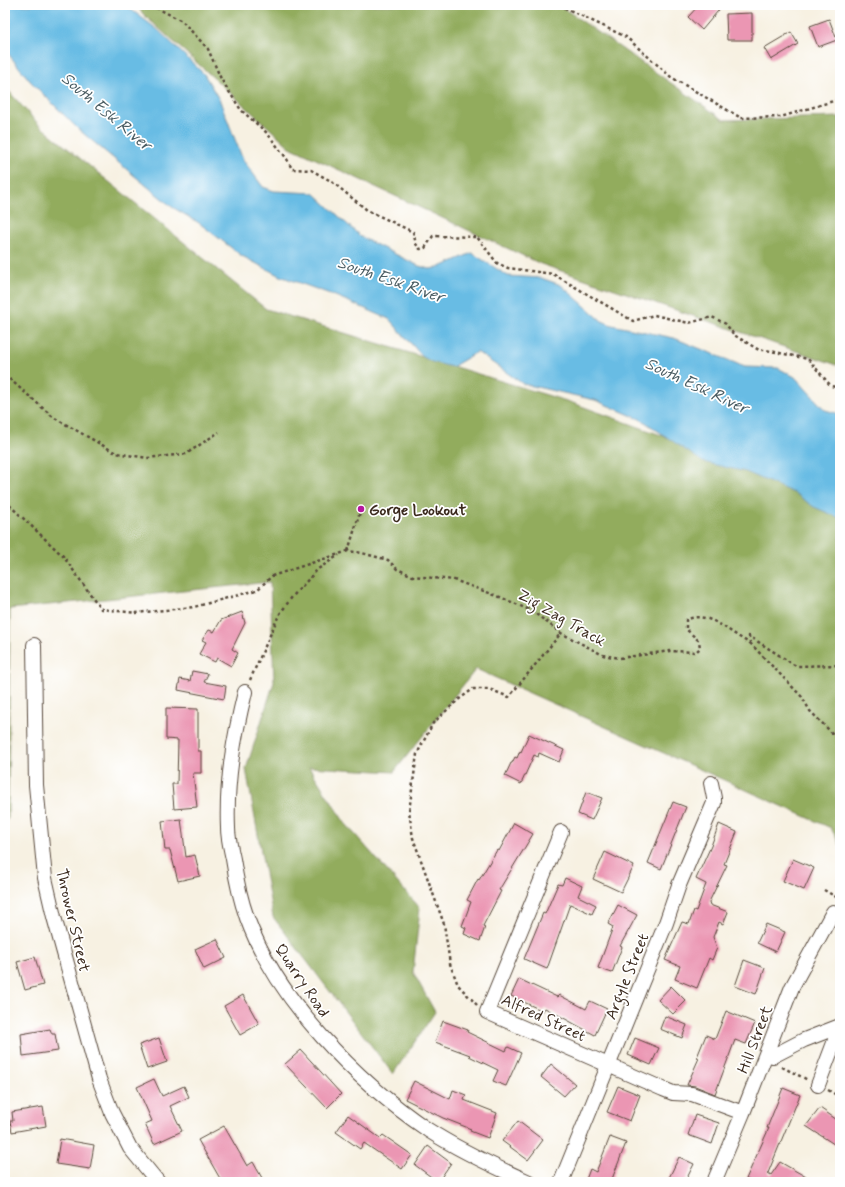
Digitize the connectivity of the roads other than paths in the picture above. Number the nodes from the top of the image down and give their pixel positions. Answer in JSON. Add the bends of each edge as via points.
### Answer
{"nodes":[{"id":1,"x":34,"y":645,"type":"dead end"},
{"id":2,"x":244,"y":692,"type":"road end"},
{"id":3,"x":711,"y":783,"type":"dead end"},
{"id":4,"x":561,"y":832,"type":"dead end"},
{"id":5,"x":833,"y":912,"type":"dead end"},
{"id":6,"x":840,"y":1027,"type":"edge"},
{"id":7,"x":766,"y":1054,"type":"junction"},
{"id":8,"x":607,"y":1065,"type":"junction"},
{"id":9,"x":818,"y":1085,"type":"road end"},
{"id":10,"x":743,"y":1113,"type":"junction"},
{"id":11,"x":158,"y":1182,"type":"edge"},
{"id":12,"x":529,"y":1182,"type":"edge"},
{"id":13,"x":561,"y":1182,"type":"edge"},
{"id":14,"x":714,"y":1182,"type":"edge"}],
"edges":[{"from":1,"to":11,"type":"street","name":"Thrower Street","via":[[36,785],[45,878],[54,917],[99,1079],[112,1113],[123,1138]]},
{"from":2,"to":12,"type":"street","name":"Quarry Road","via":[[229,771],[228,830],[238,890],[247,919],[282,986],[322,1037],[361,1077],[428,1130],[505,1172]]},
{"from":3,"to":8,"type":"street","name":"Argyle Street","via":[[714,803]]},
{"from":4,"to":8,"type":"street","name":"Alfred Street","via":[[488,1012]]},
{"from":5,"to":7,"type":"street","name":"Hill Street","via":[[792,987]]},
{"from":6,"to":7,"type":"street","via":[[804,1040],[773,1056]]},
{"from":6,"to":9,"type":"street"},
{"from":7,"to":10,"type":"street","name":"Hill Street"},
{"from":8,"to":10,"type":"street","name":"Alfred Street","via":[[673,1093],[692,1094]]},
{"from":8,"to":13,"type":"street","name":"Argyle Street"},
{"from":10,"to":14,"type":"street","name":"Hill Street"}]}
